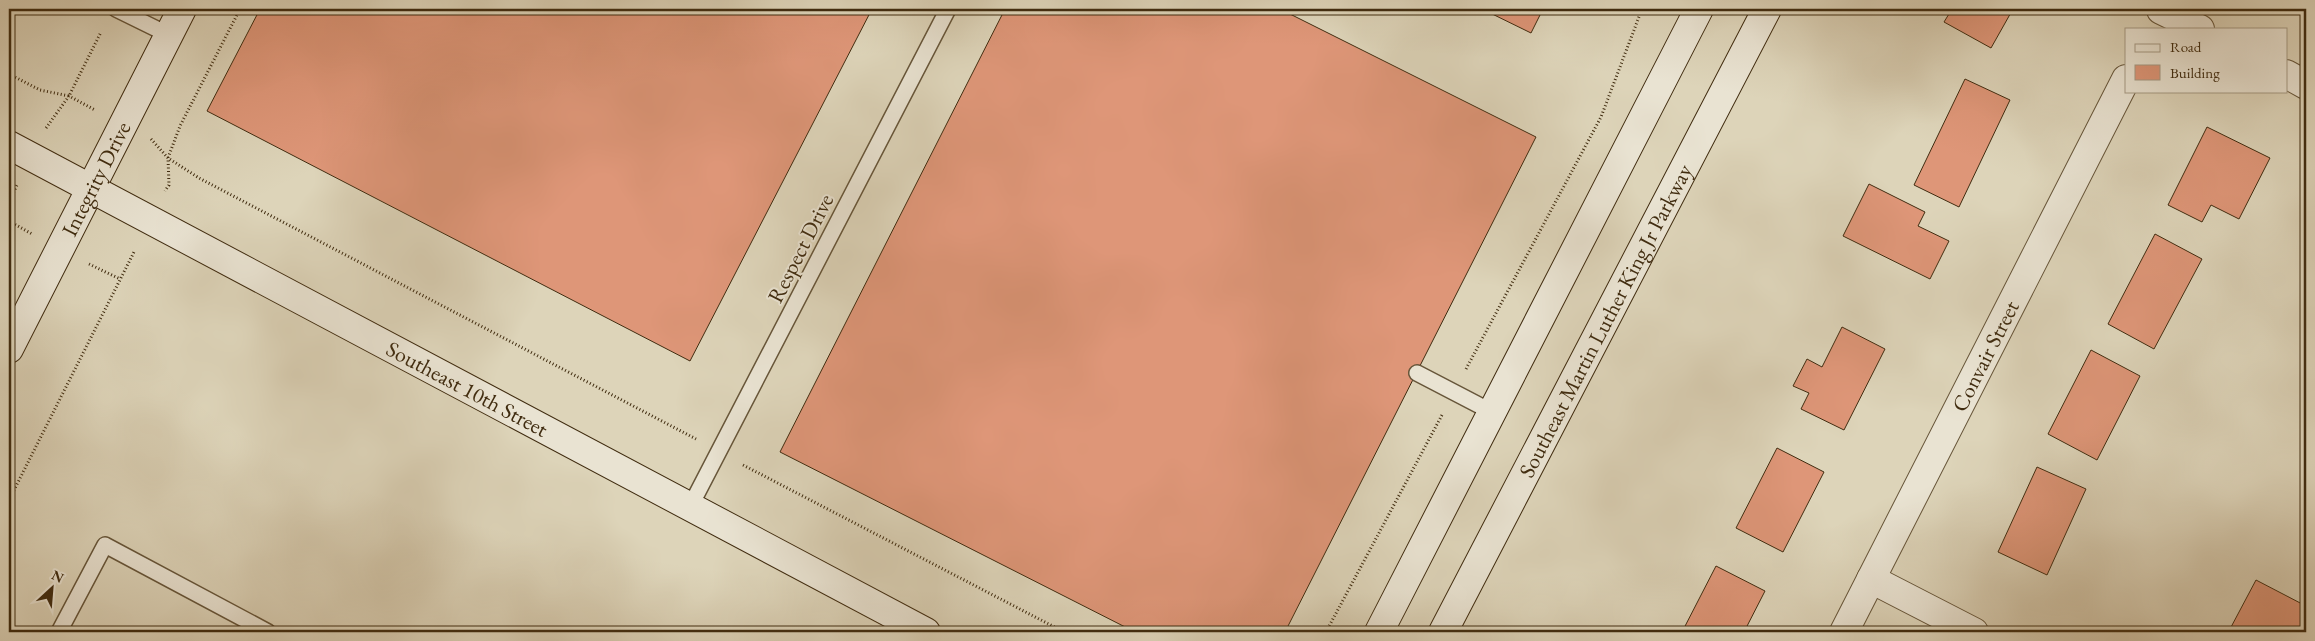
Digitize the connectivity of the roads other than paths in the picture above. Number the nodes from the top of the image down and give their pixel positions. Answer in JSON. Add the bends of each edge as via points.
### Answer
{"nodes":[{"id":1,"x":116,"y":9,"type":"edge"},
{"id":2,"x":182,"y":9,"type":"edge"},
{"id":3,"x":948,"y":9,"type":"edge"},
{"id":4,"x":1699,"y":9,"type":"edge"},
{"id":5,"x":1767,"y":9,"type":"edge"},
{"id":6,"x":2158,"y":16,"type":"edge"},
{"id":7,"x":2197,"y":28,"type":"edge"},
{"id":8,"x":169,"y":35,"type":"junction"},
{"id":9,"x":2288,"y":75,"type":"edge"},
{"id":10,"x":2125,"y":81,"type":"edge"},
{"id":11,"x":2306,"y":86,"type":"edge"},
{"id":12,"x":9,"y":145,"type":"edge"},
{"id":13,"x":92,"y":189,"type":"junction"},
{"id":14,"x":9,"y":349,"type":"edge"},
{"id":15,"x":1416,"y":373,"type":"dead end"},
{"id":16,"x":1492,"y":412,"type":"junction"},
{"id":17,"x":690,"y":507,"type":"junction"},
{"id":18,"x":1871,"y":579,"type":"junction"},
{"id":19,"x":59,"y":632,"type":"edge"},
{"id":20,"x":268,"y":632,"type":"edge"},
{"id":21,"x":926,"y":632,"type":"edge"},
{"id":22,"x":1379,"y":632,"type":"edge"},
{"id":23,"x":1443,"y":632,"type":"edge"},
{"id":24,"x":1844,"y":632,"type":"edge"},
{"id":25,"x":1974,"y":632,"type":"edge"}],
"edges":[{"from":1,"to":8,"type":"lane"},
{"from":2,"to":8,"type":"street","name":"Integrity Drive"},
{"from":3,"to":17,"type":"lane","name":"Respect Drive"},
{"from":4,"to":16,"type":"street"},
{"from":5,"to":23,"type":"street","name":"Southeast Martin Luther King Jr Parkway"},
{"from":6,"to":7,"type":"street"},
{"from":8,"to":13,"type":"street","name":"Integrity Drive"},
{"from":9,"to":11,"type":"street"},
{"from":10,"to":18,"type":"street","name":"Convair Street"},
{"from":12,"to":13,"type":"street","name":"Southeast 10th Street"},
{"from":13,"to":14,"type":"street","name":"Integrity Drive"},
{"from":13,"to":17,"type":"street","name":"Southeast 10th Street"},
{"from":15,"to":16,"type":"lane"},
{"from":16,"to":22,"type":"street"},
{"from":17,"to":21,"type":"street","name":"Southeast 10th Street"},
{"from":18,"to":24,"type":"street","name":"Convair Street"},
{"from":18,"to":25,"type":"street"},
{"from":19,"to":20,"type":"lane","via":[[106,545]]}]}
